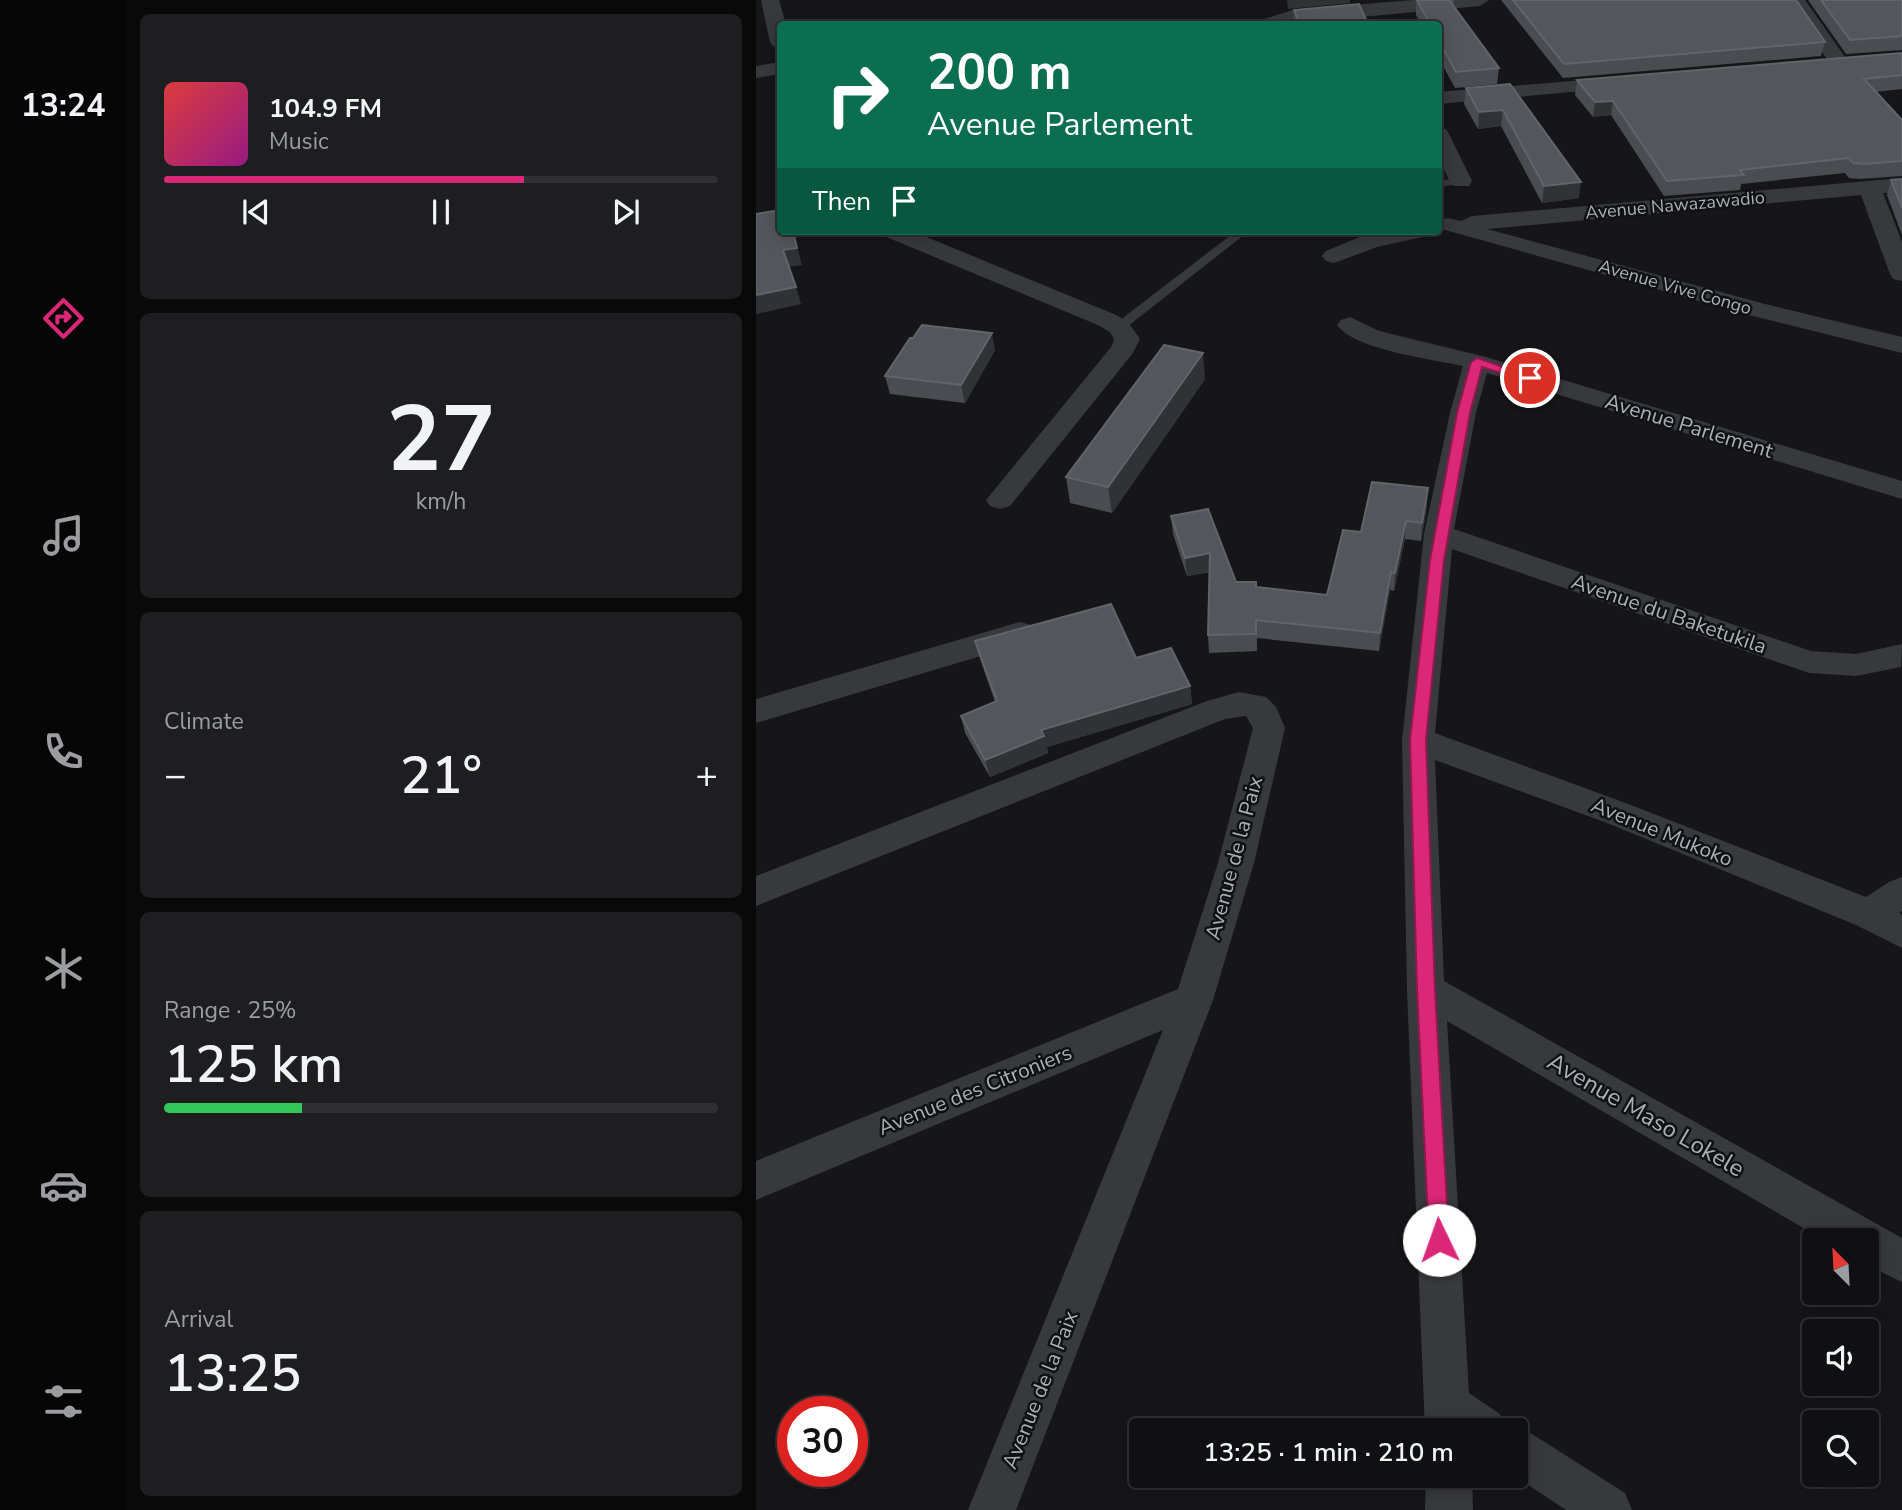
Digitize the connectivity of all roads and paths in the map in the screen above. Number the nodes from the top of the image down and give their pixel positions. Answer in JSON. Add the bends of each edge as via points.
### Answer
{"nodes":[{"id":1,"x":771,"y":0,"type":"edge"},
{"id":2,"x":1480,"y":0,"type":"edge"},
{"id":3,"x":1795,"y":0,"type":"edge"},
{"id":4,"x":1390,"y":10,"type":"edge"},
{"id":5,"x":1277,"y":21,"type":"edge"},
{"id":6,"x":777,"y":28,"type":"edge"},
{"id":7,"x":1865,"y":62,"type":"edge"},
{"id":8,"x":1840,"y":64,"type":"junction"},
{"id":9,"x":1813,"y":66,"type":"edge"},
{"id":10,"x":777,"y":68,"type":"edge"},
{"id":11,"x":756,"y":72,"type":"edge"},
{"id":12,"x":1646,"y":81,"type":"edge"},
{"id":13,"x":1442,"y":99,"type":"edge"},
{"id":14,"x":1442,"y":150,"type":"edge"},
{"id":15,"x":1450,"y":183,"type":"edge"},
{"id":16,"x":1902,"y":185,"type":"edge"},
{"id":17,"x":1870,"y":188,"type":"junction"},
{"id":18,"x":1443,"y":226,"type":"edge"},
{"id":19,"x":901,"y":235,"type":"edge"},
{"id":20,"x":1238,"y":235,"type":"edge"},
{"id":21,"x":1397,"y":235,"type":"edge"},
{"id":22,"x":1334,"y":256,"type":"dead end"},
{"id":23,"x":1902,"y":274,"type":"edge"},
{"id":24,"x":1350,"y":325,"type":"dead end"},
{"id":25,"x":1119,"y":327,"type":"junction"},
{"id":26,"x":1902,"y":345,"type":"edge"},
{"id":27,"x":1477,"y":362,"type":"junction"},
{"id":28,"x":1902,"y":490,"type":"edge"},
{"id":29,"x":1000,"y":500,"type":"dead end"},
{"id":30,"x":1440,"y":534,"type":"junction"},
{"id":31,"x":1047,"y":625,"type":"edge"},
{"id":32,"x":1902,"y":655,"type":"edge"},
{"id":33,"x":756,"y":710,"type":"edge"},
{"id":34,"x":1418,"y":740,"type":"junction"},
{"id":35,"x":756,"y":891,"type":"edge"},
{"id":36,"x":1902,"y":892,"type":"edge"},
{"id":37,"x":1869,"y":914,"type":"junction"},
{"id":38,"x":1902,"y":933,"type":"edge"},
{"id":39,"x":1426,"y":990,"type":"junction"},
{"id":40,"x":1194,"y":1000,"type":"junction"},
{"id":41,"x":756,"y":1181,"type":"edge"},
{"id":42,"x":1843,"y":1228,"type":"edge"},
{"id":43,"x":1880,"y":1249,"type":"edge"},
{"id":44,"x":1902,"y":1261,"type":"edge"},
{"id":45,"x":1460,"y":1418,"type":"edge"},
{"id":46,"x":1528,"y":1458,"type":"edge"},
{"id":47,"x":1449,"y":1488,"type":"edge"},
{"id":48,"x":992,"y":1510,"type":"edge"},
{"id":49,"x":1449,"y":1510,"type":"edge"},
{"id":50,"x":1608,"y":1510,"type":"edge"}],
"edges":[{"from":1,"to":6,"type":"street"},
{"from":2,"to":4,"type":"street"},
{"from":3,"to":8,"type":"street"},
{"from":4,"to":5,"type":"street"},
{"from":7,"to":8,"type":"street"},
{"from":8,"to":9,"type":"street"},
{"from":10,"to":11,"type":"street"},
{"from":12,"to":13,"type":"street"},
{"from":14,"to":15,"type":"street"},
{"from":16,"to":17,"type":"street","name":"Avenue Nawazawadio"},
{"from":17,"to":18,"type":"street","name":"Avenue Nawazawadio"},
{"from":17,"to":23,"type":"street"},
{"from":18,"to":26,"type":"street","name":"Avenue Vive Congo"},
{"from":19,"to":25,"type":"street"},
{"from":20,"to":25,"type":"lane"},
{"from":21,"to":22,"type":"street","via":[[1370,240]]},
{"from":24,"to":27,"type":"street","name":"Avenue Parlement","via":[[1370,337]]},
{"from":25,"to":29,"type":"street","via":[[1127,339],[1124,348]]},
{"from":27,"to":28,"type":"street","name":"Avenue Parlement"},
{"from":27,"to":30,"type":"street"},
{"from":30,"to":32,"type":"street","name":"Avenue du Baketukila","via":[[1809,662],[1854,667]]},
{"from":30,"to":34,"type":"street"},
{"from":31,"to":33,"type":"street"},
{"from":34,"to":37,"type":"street","name":"Avenue Mukoko"},
{"from":34,"to":39,"type":"street"},
{"from":35,"to":40,"type":"street","name":"Avenue de la Paix","via":[[1218,709],[1255,705],[1269,728],[1236,863]]},
{"from":36,"to":37,"type":"street"},
{"from":37,"to":38,"type":"street","name":"Avenue Mukoko"},
{"from":39,"to":42,"type":"street","name":"Avenue Maso Lokele"},
{"from":39,"to":45,"type":"street"},
{"from":40,"to":41,"type":"street","name":"Avenue des Citroniers"},
{"from":40,"to":48,"type":"street","name":"Avenue de la Paix"},
{"from":43,"to":44,"type":"street","name":"Avenue Maso Lokele"},
{"from":46,"to":50,"type":"street"},
{"from":47,"to":49,"type":"street"}]}
